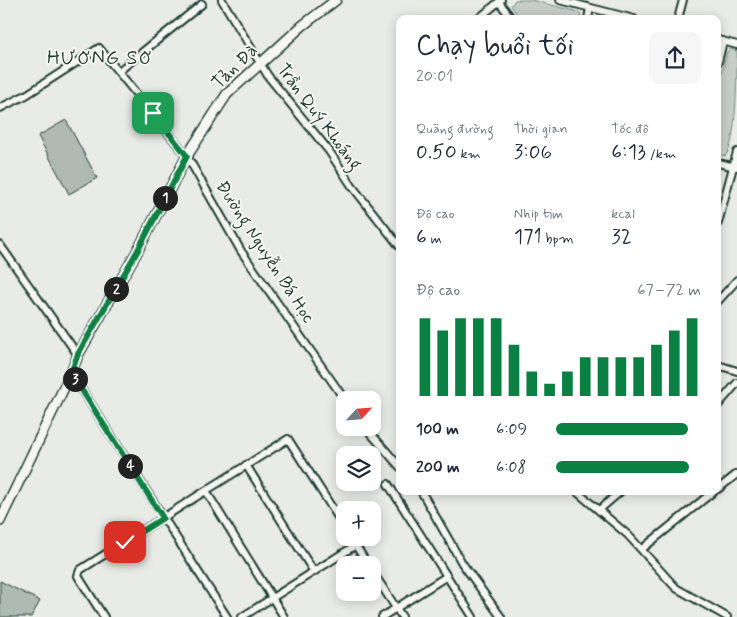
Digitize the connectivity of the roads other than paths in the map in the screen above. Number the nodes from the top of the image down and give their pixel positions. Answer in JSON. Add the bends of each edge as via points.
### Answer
{"nodes":[{"id":1,"x":222,"y":0,"type":"edge"},
{"id":2,"x":336,"y":0,"type":"edge"},
{"id":3,"x":560,"y":0,"type":"edge"},
{"id":4,"x":683,"y":0,"type":"edge"},
{"id":5,"x":500,"y":1,"type":"edge"},
{"id":6,"x":202,"y":4,"type":"dead end"},
{"id":7,"x":590,"y":8,"type":"junction"},
{"id":8,"x":483,"y":15,"type":"edge"},
{"id":9,"x":509,"y":15,"type":"edge"},
{"id":10,"x":589,"y":15,"type":"edge"},
{"id":11,"x":617,"y":15,"type":"edge"},
{"id":12,"x":679,"y":15,"type":"edge"},
{"id":13,"x":721,"y":41,"type":"edge"},
{"id":14,"x":737,"y":45,"type":"edge"},
{"id":15,"x":262,"y":63,"type":"junction"},
{"id":16,"x":119,"y":71,"type":"junction"},
{"id":17,"x":0,"y":108,"type":"edge"},
{"id":18,"x":737,"y":152,"type":"edge"},
{"id":19,"x":187,"y":156,"type":"junction"},
{"id":20,"x":721,"y":164,"type":"edge"},
{"id":21,"x":735,"y":167,"type":"edge"},
{"id":22,"x":721,"y":213,"type":"edge"},
{"id":23,"x":396,"y":242,"type":"edge"},
{"id":24,"x":0,"y":245,"type":"edge"},
{"id":25,"x":737,"y":280,"type":"edge"},
{"id":26,"x":721,"y":299,"type":"edge"},
{"id":27,"x":78,"y":354,"type":"junction"},
{"id":28,"x":721,"y":366,"type":"edge"},
{"id":29,"x":737,"y":372,"type":"edge"},
{"id":30,"x":71,"y":373,"type":"junction"},
{"id":31,"x":737,"y":382,"type":"edge"},
{"id":32,"x":339,"y":391,"type":"edge"},
{"id":33,"x":721,"y":401,"type":"edge"},
{"id":34,"x":373,"y":436,"type":"edge"},
{"id":35,"x":396,"y":462,"type":"edge"},
{"id":36,"x":246,"y":465,"type":"junction"},
{"id":37,"x":737,"y":474,"type":"edge"},
{"id":38,"x":388,"y":484,"type":"dead end"},
{"id":39,"x":721,"y":486,"type":"edge"},
{"id":40,"x":206,"y":491,"type":"junction"},
{"id":41,"x":423,"y":495,"type":"edge"},
{"id":42,"x":581,"y":495,"type":"edge"},
{"id":43,"x":616,"y":495,"type":"edge"},
{"id":44,"x":709,"y":495,"type":"edge"},
{"id":45,"x":599,"y":510,"type":"junction"},
{"id":46,"x":336,"y":514,"type":"edge"},
{"id":47,"x":163,"y":518,"type":"junction"},
{"id":48,"x":0,"y":521,"type":"edge"},
{"id":49,"x":354,"y":546,"type":"edge"},
{"id":50,"x":642,"y":549,"type":"junction"},
{"id":51,"x":314,"y":572,"type":"junction"},
{"id":52,"x":447,"y":576,"type":"junction"},
{"id":53,"x":381,"y":585,"type":"edge"},
{"id":54,"x":273,"y":598,"type":"junction"},
{"id":55,"x":396,"y":608,"type":"junction"},
{"id":56,"x":104,"y":617,"type":"edge"},
{"id":57,"x":227,"y":617,"type":"edge"},
{"id":58,"x":242,"y":617,"type":"edge"},
{"id":59,"x":284,"y":617,"type":"edge"},
{"id":60,"x":382,"y":617,"type":"edge"},
{"id":61,"x":402,"y":617,"type":"edge"},
{"id":62,"x":473,"y":617,"type":"edge"},
{"id":63,"x":501,"y":617,"type":"edge"},
{"id":64,"x":727,"y":617,"type":"edge"}],
"edges":[{"from":1,"to":15,"type":"street","name":"Trần Quý Khoáng"},
{"from":2,"to":15,"type":"main road","name":"Tản Đà"},
{"from":3,"to":7,"type":"street"},
{"from":4,"to":12,"type":"street"},
{"from":5,"to":8,"type":"street"},
{"from":5,"to":9,"type":"street"},
{"from":6,"to":16,"type":"street"},
{"from":7,"to":10,"type":"street"},
{"from":7,"to":11,"type":"street"},
{"from":13,"to":14,"type":"street"},
{"from":15,"to":19,"type":"main road","name":"Tản Đà","via":[[227,94]]},
{"from":15,"to":23,"type":"street","name":"Trần Quý Khoáng","via":[[268,76],[330,151],[352,186]]},
{"from":16,"to":17,"type":"street","name":"Đường Nguyễn Bá Học","via":[[99,48]]},
{"from":16,"to":19,"type":"street","name":"Đường Nguyễn Bá Học"},
{"from":18,"to":21,"type":"street"},
{"from":19,"to":27,"type":"main road","name":"Tản Đà"},
{"from":19,"to":32,"type":"street","name":"Đường Nguyễn Bá Học","via":[[241,251]]},
{"from":20,"to":21,"type":"street"},
{"from":21,"to":22,"type":"street"},
{"from":24,"to":27,"type":"street"},
{"from":25,"to":26,"type":"street"},
{"from":27,"to":30,"type":"main road","name":"Tản Đà"},
{"from":28,"to":29,"type":"street"},
{"from":30,"to":47,"type":"street"},
{"from":30,"to":48,"type":"main road","name":"Tản Đà"},
{"from":31,"to":33,"type":"street"},
{"from":34,"to":35,"type":"street"},
{"from":36,"to":40,"type":"street"},
{"from":36,"to":46,"type":"street","via":[[288,439]]},
{"from":36,"to":51,"type":"street"},
{"from":37,"to":39,"type":"street"},
{"from":38,"to":52,"type":"street"},
{"from":40,"to":47,"type":"street"},
{"from":40,"to":54,"type":"street"},
{"from":41,"to":63,"type":"street","via":[[462,563]]},
{"from":42,"to":45,"type":"street"},
{"from":43,"to":45,"type":"street"},
{"from":44,"to":50,"type":"street"},
{"from":45,"to":50,"type":"street"},
{"from":47,"to":56,"type":"street","via":[[78,573]]},
{"from":47,"to":57,"type":"street"},
{"from":49,"to":51,"type":"street"},
{"from":50,"to":64,"type":"street","via":[[676,588]]},
{"from":51,"to":54,"type":"street"},
{"from":52,"to":55,"type":"street"},
{"from":52,"to":62,"type":"street"},
{"from":53,"to":55,"type":"street"},
{"from":54,"to":58,"type":"street"},
{"from":54,"to":59,"type":"street"},
{"from":55,"to":60,"type":"street"},
{"from":55,"to":61,"type":"street"}]}
